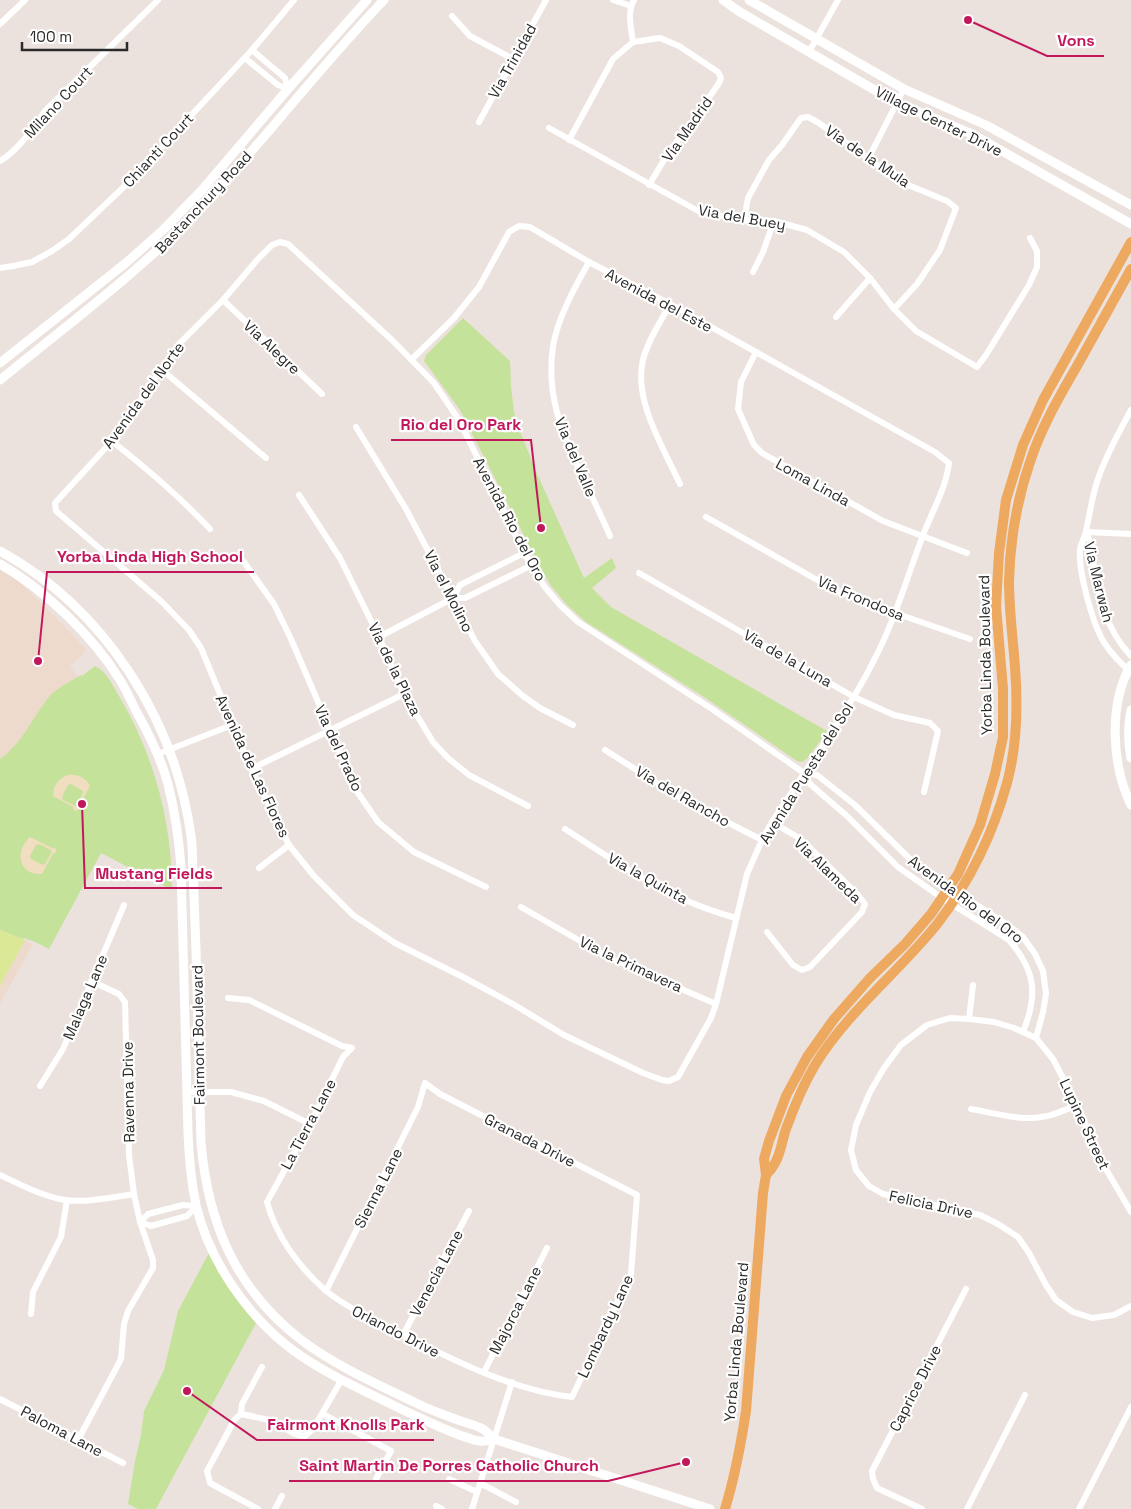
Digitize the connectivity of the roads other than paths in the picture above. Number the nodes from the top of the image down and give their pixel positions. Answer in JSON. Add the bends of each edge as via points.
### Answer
{"nodes":[{"id":1,"x":25,"y":0,"type":"edge"},
{"id":2,"x":158,"y":0,"type":"edge"},
{"id":3,"x":294,"y":0,"type":"edge"},
{"id":4,"x":367,"y":0,"type":"edge"},
{"id":5,"x":384,"y":0,"type":"edge"},
{"id":6,"x":546,"y":0,"type":"edge"},
{"id":7,"x":613,"y":0,"type":"edge"},
{"id":8,"x":723,"y":0,"type":"edge"},
{"id":9,"x":749,"y":0,"type":"edge"},
{"id":10,"x":838,"y":0,"type":"edge"},
{"id":11,"x":632,"y":3,"type":"edge"},
{"id":12,"x":452,"y":16,"type":"dead end"},
{"id":13,"x":0,"y":24,"type":"edge"},
{"id":14,"x":816,"y":40,"type":"junction"},
{"id":15,"x":633,"y":42,"type":"junction"},
{"id":16,"x":252,"y":50,"type":"junction"},
{"id":17,"x":809,"y":52,"type":"junction"},
{"id":18,"x":245,"y":58,"type":"junction"},
{"id":19,"x":513,"y":59,"type":"junction"},
{"id":20,"x":288,"y":89,"type":"junction"},
{"id":21,"x":904,"y":89,"type":"junction"},
{"id":22,"x":298,"y":97,"type":"junction"},
{"id":23,"x":897,"y":103,"type":"junction"},
{"id":24,"x":479,"y":122,"type":"dead end"},
{"id":25,"x":549,"y":128,"type":"dead end"},
{"id":26,"x":569,"y":140,"type":"junction"},
{"id":27,"x":868,"y":159,"type":"junction"},
{"id":28,"x":0,"y":161,"type":"edge"},
{"id":29,"x":649,"y":185,"type":"junction"},
{"id":30,"x":1131,"y":206,"type":"edge"},
{"id":31,"x":744,"y":220,"type":"junction"},
{"id":32,"x":774,"y":221,"type":"junction"},
{"id":33,"x":1131,"y":224,"type":"edge"},
{"id":34,"x":1030,"y":238,"type":"dead end"},
{"id":35,"x":280,"y":242,"type":"joint"},
{"id":36,"x":1131,"y":242,"type":"edge"},
{"id":37,"x":589,"y":262,"type":"junction"},
{"id":38,"x":0,"y":268,"type":"edge"},
{"id":39,"x":1131,"y":269,"type":"edge"},
{"id":40,"x":753,"y":272,"type":"dead end"},
{"id":41,"x":870,"y":278,"type":"junction"},
{"id":42,"x":223,"y":300,"type":"junction"},
{"id":43,"x":670,"y":304,"type":"junction"},
{"id":44,"x":894,"y":309,"type":"junction"},
{"id":45,"x":836,"y":317,"type":"dead end"},
{"id":46,"x":756,"y":352,"type":"junction"},
{"id":47,"x":412,"y":360,"type":"junction"},
{"id":48,"x":0,"y":363,"type":"edge"},
{"id":49,"x":161,"y":369,"type":"junction"},
{"id":50,"x":0,"y":380,"type":"edge"},
{"id":51,"x":322,"y":394,"type":"dead end"},
{"id":52,"x":1131,"y":410,"type":"edge"},
{"id":53,"x":356,"y":427,"type":"dead end"},
{"id":54,"x":112,"y":442,"type":"junction"},
{"id":55,"x":266,"y":458,"type":"dead end"},
{"id":56,"x":949,"y":463,"type":"joint"},
{"id":57,"x":680,"y":484,"type":"dead end"},
{"id":58,"x":298,"y":495,"type":"dead end"},
{"id":59,"x":56,"y":511,"type":"joint"},
{"id":60,"x":706,"y":517,"type":"dead end"},
{"id":61,"x":210,"y":529,"type":"dead end"},
{"id":62,"x":1086,"y":532,"type":"junction"},
{"id":63,"x":1131,"y":534,"type":"edge"},
{"id":64,"x":610,"y":536,"type":"dead end"},
{"id":65,"x":922,"y":537,"type":"junction"},
{"id":66,"x":0,"y":551,"type":"edge"},
{"id":67,"x":967,"y":552,"type":"dead end"},
{"id":68,"x":524,"y":553,"type":"junction"},
{"id":69,"x":244,"y":562,"type":"dead end"},
{"id":70,"x":0,"y":564,"type":"edge"},
{"id":71,"x":532,"y":565,"type":"junction"},
{"id":72,"x":639,"y":573,"type":"dead end"},
{"id":73,"x":454,"y":598,"type":"junction"},
{"id":74,"x":895,"y":613,"type":"junction"},
{"id":75,"x":380,"y":638,"type":"junction"},
{"id":76,"x":970,"y":639,"type":"dead end"},
{"id":77,"x":111,"y":646,"type":"junction"},
{"id":78,"x":101,"y":654,"type":"junction"},
{"id":79,"x":1131,"y":656,"type":"edge"},
{"id":80,"x":1130,"y":669,"type":"edge"},
{"id":81,"x":404,"y":694,"type":"junction"},
{"id":82,"x":854,"y":697,"type":"junction"},
{"id":83,"x":1131,"y":710,"type":"edge"},
{"id":84,"x":232,"y":725,"type":"junction"},
{"id":85,"x":573,"y":725,"type":"dead end"},
{"id":86,"x":330,"y":730,"type":"junction"},
{"id":87,"x":169,"y":750,"type":"junction"},
{"id":88,"x":605,"y":750,"type":"dead end"},
{"id":89,"x":1116,"y":750,"type":"junction"},
{"id":90,"x":1130,"y":752,"type":"edge"},
{"id":91,"x":158,"y":754,"type":"junction"},
{"id":92,"x":251,"y":769,"type":"junction"},
{"id":93,"x":804,"y":773,"type":"junction"},
{"id":94,"x":924,"y":792,"type":"dead end"},
{"id":95,"x":1131,"y":805,"type":"edge"},
{"id":96,"x":528,"y":806,"type":"dead end"},
{"id":97,"x":772,"y":822,"type":"junction"},
{"id":98,"x":565,"y":830,"type":"dead end"},
{"id":99,"x":762,"y":840,"type":"junction"},
{"id":100,"x":289,"y":845,"type":"junction"},
{"id":101,"x":259,"y":868,"type":"dead end"},
{"id":102,"x":486,"y":887,"type":"dead end"},
{"id":103,"x":949,"y":888,"type":"junction"},
{"id":104,"x":958,"y":894,"type":"junction"},
{"id":105,"x":942,"y":898,"type":"junction"},
{"id":106,"x":951,"y":904,"type":"junction"},
{"id":107,"x":124,"y":905,"type":"dead end"},
{"id":108,"x":521,"y":907,"type":"dead end"},
{"id":109,"x":736,"y":918,"type":"junction"},
{"id":110,"x":767,"y":932,"type":"dead end"},
{"id":111,"x":91,"y":981,"type":"junction"},
{"id":112,"x":973,"y":984,"type":"dead end"},
{"id":113,"x":228,"y":998,"type":"dead end"},
{"id":114,"x":716,"y":1004,"type":"junction"},
{"id":115,"x":970,"y":1019,"type":"junction"},
{"id":116,"x":1024,"y":1032,"type":"junction"},
{"id":117,"x":1036,"y":1038,"type":"junction"},
{"id":118,"x":669,"y":1081,"type":"joint"},
{"id":119,"x":426,"y":1083,"type":"joint"},
{"id":120,"x":40,"y":1086,"type":"dead end"},
{"id":121,"x":790,"y":1088,"type":"junction"},
{"id":122,"x":188,"y":1092,"type":"junction"},
{"id":123,"x":200,"y":1092,"type":"junction"},
{"id":124,"x":800,"y":1093,"type":"junction"},
{"id":125,"x":1077,"y":1105,"type":"junction"},
{"id":126,"x":971,"y":1109,"type":"dead end"},
{"id":127,"x":310,"y":1124,"type":"junction"},
{"id":128,"x":0,"y":1175,"type":"edge"},
{"id":129,"x":766,"y":1175,"type":"junction"},
{"id":130,"x":134,"y":1194,"type":"junction"},
{"id":131,"x":637,"y":1194,"type":"joint"},
{"id":132,"x":67,"y":1200,"type":"junction"},
{"id":133,"x":267,"y":1202,"type":"joint"},
{"id":134,"x":210,"y":1203,"type":"junction"},
{"id":135,"x":197,"y":1206,"type":"junction"},
{"id":136,"x":469,"y":1211,"type":"dead end"},
{"id":137,"x":1131,"y":1212,"type":"edge"},
{"id":138,"x":140,"y":1222,"type":"junction"},
{"id":139,"x":547,"y":1248,"type":"dead end"},
{"id":140,"x":966,"y":1289,"type":"dead end"},
{"id":141,"x":326,"y":1291,"type":"junction"},
{"id":142,"x":1131,"y":1306,"type":"edge"},
{"id":143,"x":31,"y":1314,"type":"dead end"},
{"id":144,"x":403,"y":1335,"type":"junction"},
{"id":145,"x":262,"y":1367,"type":"dead end"},
{"id":146,"x":348,"y":1368,"type":"junction"},
{"id":147,"x":484,"y":1372,"type":"junction"},
{"id":148,"x":342,"y":1379,"type":"junction"},
{"id":149,"x":512,"y":1382,"type":"junction"},
{"id":150,"x":1026,"y":1394,"type":"dead end"},
{"id":151,"x":572,"y":1397,"type":"joint"},
{"id":152,"x":0,"y":1399,"type":"edge"},
{"id":153,"x":1131,"y":1407,"type":"edge"},
{"id":154,"x":242,"y":1414,"type":"junction"},
{"id":155,"x":323,"y":1414,"type":"junction"},
{"id":156,"x":494,"y":1439,"type":"junction"},
{"id":157,"x":78,"y":1440,"type":"junction"},
{"id":158,"x":123,"y":1463,"type":"dead end"},
{"id":159,"x":376,"y":1479,"type":"dead end"},
{"id":160,"x":449,"y":1479,"type":"dead end"},
{"id":161,"x":480,"y":1483,"type":"junction"},
{"id":162,"x":477,"y":1492,"type":"junction"},
{"id":163,"x":282,"y":1496,"type":"dead end"},
{"id":164,"x":516,"y":1502,"type":"dead end"},
{"id":165,"x":258,"y":1509,"type":"edge"},
{"id":166,"x":274,"y":1509,"type":"edge"},
{"id":167,"x":472,"y":1509,"type":"edge"},
{"id":168,"x":710,"y":1509,"type":"edge"},
{"id":169,"x":725,"y":1509,"type":"edge"},
{"id":170,"x":922,"y":1509,"type":"edge"},
{"id":171,"x":967,"y":1509,"type":"edge"},
{"id":172,"x":1080,"y":1509,"type":"edge"}],
"edges":[{"from":1,"to":13,"type":"street"},
{"from":2,"to":28,"type":"street","name":"Milano Court"},
{"from":3,"to":16,"type":"street","name":"Chianti Court"},
{"from":4,"to":20,"type":"main road","name":"Bastanchury Road"},
{"from":5,"to":22,"type":"main road","name":"Bastanchury Road"},
{"from":6,"to":19,"type":"street","name":"Via Trinidad"},
{"from":7,"to":11,"type":"street"},
{"from":8,"to":17,"type":"main road","name":"Village Center Drive"},
{"from":9,"to":14,"type":"main road","name":"Village Center Drive"},
{"from":10,"to":14,"type":"street"},
{"from":11,"to":15,"type":"street"},
{"from":12,"to":19,"type":"street","via":[[470,36]]},
{"from":14,"to":17,"type":"street"},
{"from":14,"to":21,"type":"main road","name":"Village Center Drive"},
{"from":15,"to":26,"type":"street","via":[[613,59]]},
{"from":15,"to":29,"type":"street","name":"Via Madrid","via":[[660,38],[679,46],[718,72],[720,78]]},
{"from":16,"to":18,"type":"street","name":"Chianti Court"},
{"from":16,"to":20,"type":"street","via":[[285,78]]},
{"from":17,"to":23,"type":"main road","name":"Village Center Drive"},
{"from":18,"to":20,"type":"street","via":[[278,85]]},
{"from":18,"to":38,"type":"street","name":"Chianti Court","via":[[130,181],[69,239],[32,262]]},
{"from":19,"to":24,"type":"street","name":"Via Trinidad"},
{"from":20,"to":22,"type":"main road"},
{"from":20,"to":48,"type":"main road","name":"Bastanchury Road","via":[[202,190],[163,230]]},
{"from":21,"to":23,"type":"street"},
{"from":21,"to":30,"type":"main road","name":"Village Center Drive","via":[[986,125]]},
{"from":22,"to":50,"type":"main road","name":"Bastanchury Road","via":[[198,212],[170,239]]},
{"from":23,"to":27,"type":"street"},
{"from":23,"to":33,"type":"main road","name":"Village Center Drive","via":[[972,134]]},
{"from":25,"to":26,"type":"street","name":"Via del Buey"},
{"from":26,"to":29,"type":"street","name":"Via del Buey"},
{"from":27,"to":31,"type":"street","name":"Via de la Mula","via":[[818,123],[808,117],[801,118],[769,160],[748,198]]},
{"from":27,"to":44,"type":"street","name":"Via de la Mula","via":[[901,182],[956,208],[940,250],[917,284]]},
{"from":29,"to":31,"type":"street","name":"Via del Buey","via":[[700,212]]},
{"from":31,"to":32,"type":"street","name":"Via del Buey"},
{"from":32,"to":40,"type":"street"},
{"from":32,"to":41,"type":"street","name":"Via del Buey","via":[[807,230],[844,252]]},
{"from":34,"to":44,"type":"street","name":"Via del Buey","via":[[1037,251],[1037,267],[977,367],[916,331]]},
{"from":35,"to":42,"type":"street","name":"Avenida del Norte","via":[[262,254]]},
{"from":35,"to":47,"type":"street","name":"Avenida Rio del Oro","via":[[294,249]]},
{"from":36,"to":103,"type":"main road","name":"Yorba Linda Boulevard","via":[[1043,400],[1023,445],[1006,500],[998,553],[996,606],[1003,689],[1003,736],[980,825]]},
{"from":37,"to":43,"type":"street","name":"Avenida del Este"},
{"from":37,"to":47,"type":"street","name":"Avenida del Este","via":[[530,227],[520,226],[509,232],[478,288]]},
{"from":37,"to":64,"type":"street","name":"Via del Valle","via":[[565,306],[553,344],[551,378],[554,404],[564,436]]},
{"from":39,"to":104,"type":"main road","name":"Yorba Linda Boulevard","via":[[1065,386],[1030,461],[1020,495],[1009,581],[1016,671],[1014,744],[1008,780],[987,843]]},
{"from":41,"to":44,"type":"street","name":"Via del Buey"},
{"from":41,"to":45,"type":"street"},
{"from":42,"to":49,"type":"street","name":"Avenida del Norte","via":[[179,344]]},
{"from":42,"to":51,"type":"street","name":"Via Alegre"},
{"from":43,"to":46,"type":"street","name":"Avenida del Este"},
{"from":43,"to":57,"type":"street","via":[[642,363],[642,387],[650,422]]},
{"from":46,"to":56,"type":"street","name":"Avenida del Este","via":[[935,452]]},
{"from":46,"to":65,"type":"street","name":"Loma Linda","via":[[741,382],[738,410],[754,445],[762,453],[883,521]]},
{"from":47,"to":68,"type":"street","name":"Avenida Rio del Oro","via":[[434,382],[458,420]]},
{"from":49,"to":54,"type":"street","name":"Avenida del Norte"},
{"from":49,"to":55,"type":"street"},
{"from":52,"to":62,"type":"street","name":"Via Marwah","via":[[1098,480]]},
{"from":53,"to":73,"type":"street","name":"Via el Molino","via":[[406,509]]},
{"from":54,"to":59,"type":"street","name":"Avenida del Norte","via":[[55,503]]},
{"from":54,"to":61,"type":"street","via":[[162,481]]},
{"from":56,"to":65,"type":"street","name":"Avenida Puesta del Sol","via":[[947,477]]},
{"from":58,"to":75,"type":"street","name":"Via de la Plaza","via":[[340,558]]},
{"from":59,"to":84,"type":"street","name":"Avenida de Las Flores","via":[[161,601],[189,630],[201,648]]},
{"from":60,"to":74,"type":"street","name":"Via Frondosa","via":[[836,590]]},
{"from":62,"to":63,"type":"street"},
{"from":62,"to":79,"type":"street","name":"Via Marwah","via":[[1106,617],[1118,641]]},
{"from":62,"to":80,"type":"street","name":"Via Marwah","via":[[1080,549],[1089,603],[1106,645]]},
{"from":65,"to":67,"type":"street","name":"Loma Linda"},
{"from":65,"to":74,"type":"street","name":"Avenida Puesta del Sol"},
{"from":66,"to":77,"type":"main road","name":"Fairmont Boulevard","via":[[60,593]]},
{"from":68,"to":71,"type":"street","name":"Avenida Rio del Oro"},
{"from":68,"to":73,"type":"street","via":[[460,585]]},
{"from":69,"to":86,"type":"street","name":"Via del Prado","via":[[274,604]]},
{"from":70,"to":78,"type":"main road","name":"Fairmont Boulevard","via":[[42,593]]},
{"from":71,"to":73,"type":"street","via":[[465,598]]},
{"from":71,"to":93,"type":"street","name":"Avenida Rio del Oro","via":[[544,586],[578,622]]},
{"from":72,"to":82,"type":"street","name":"Via de la Luna"},
{"from":73,"to":75,"type":"street"},
{"from":73,"to":85,"type":"street","name":"Via el Molino","via":[[475,641],[498,674],[540,708]]},
{"from":74,"to":76,"type":"street","name":"Via Frondosa"},
{"from":74,"to":82,"type":"street","name":"Avenida Puesta del Sol"},
{"from":75,"to":81,"type":"street","name":"Via de la Plaza"},
{"from":77,"to":78,"type":"main road"},
{"from":77,"to":87,"type":"main road","name":"Fairmont Boulevard","via":[[153,712]]},
{"from":78,"to":91,"type":"main road","name":"Fairmont Boulevard","via":[[119,679]]},
{"from":80,"to":89,"type":"main road","via":[[1117,706]]},
{"from":81,"to":86,"type":"street"},
{"from":81,"to":96,"type":"street","name":"Via de la Plaza","via":[[433,742],[448,758],[469,775]]},
{"from":82,"to":93,"type":"street","name":"Avenida Puesta del Sol"},
{"from":82,"to":94,"type":"street","name":"Via de la Luna","via":[[894,716],[930,723],[938,731]]},
{"from":83,"to":90,"type":"main road"},
{"from":84,"to":87,"type":"street"},
{"from":84,"to":92,"type":"street","name":"Avenida de Las Flores"},
{"from":86,"to":92,"type":"street"},
{"from":86,"to":102,"type":"street","name":"Via del Prado","via":[[356,790],[378,822],[414,852]]},
{"from":87,"to":91,"type":"street"},
{"from":87,"to":123,"type":"main road","name":"Fairmont Boulevard","via":[[192,838]]},
{"from":88,"to":99,"type":"street","name":"Via del Rancho","via":[[682,799]]},
{"from":89,"to":90,"type":"street"},
{"from":89,"to":95,"type":"main road","via":[[1122,785]]},
{"from":91,"to":122,"type":"main road","name":"Fairmont Boulevard","via":[[175,816],[181,867]]},
{"from":92,"to":100,"type":"street","name":"Avenida de Las Flores"},
{"from":93,"to":97,"type":"street","name":"Avenida Puesta del Sol"},
{"from":93,"to":103,"type":"street","name":"Avenida Rio del Oro","via":[[817,775],[855,805],[919,868]]},
{"from":93,"to":105,"type":"street","name":"Avenida Rio del Oro","via":[[810,784],[898,867]]},
{"from":97,"to":99,"type":"street","name":"Avenida Puesta del Sol"},
{"from":97,"to":110,"type":"street","name":"Via Alameda","via":[[799,838],[865,904],[862,912],[810,967],[802,970],[792,965]]},
{"from":98,"to":109,"type":"street","name":"Via la Quinta","via":[[653,884],[706,909]]},
{"from":99,"to":109,"type":"street","name":"Avenida Puesta del Sol","via":[[747,874]]},
{"from":100,"to":101,"type":"street"},
{"from":100,"to":118,"type":"street","name":"Avenida de Las Flores","via":[[353,915],[395,943],[513,1004],[564,1035],[652,1077]]},
{"from":103,"to":104,"type":"street","name":"Avenida Rio del Oro"},
{"from":103,"to":105,"type":"main road","name":"Yorba Linda Boulevard"},
{"from":104,"to":106,"type":"main road","name":"Yorba Linda Boulevard"},
{"from":104,"to":117,"type":"street","name":"Avenida Rio del Oro","via":[[1008,925],[1036,954],[1046,994]]},
{"from":105,"to":106,"type":"street","name":"Avenida Rio del Oro"},
{"from":105,"to":121,"type":"main road","name":"Yorba Linda Boulevard","via":[[905,944],[834,1019]]},
{"from":106,"to":116,"type":"street","name":"Avenida Rio del Oro","via":[[1008,940],[1026,964],[1033,994]]},
{"from":106,"to":124,"type":"main road","name":"Yorba Linda Boulevard","via":[[937,924],[832,1040]]},
{"from":107,"to":111,"type":"street","name":"Malaga Lane"},
{"from":108,"to":114,"type":"street","name":"Via la Primavera","via":[[608,957]]},
{"from":109,"to":114,"type":"street","name":"Avenida Puesta del Sol"},
{"from":111,"to":120,"type":"street","name":"Malaga Lane","via":[[63,1049]]},
{"from":111,"to":130,"type":"street","name":"Ravenna Drive","via":[[119,994],[125,1002]]},
{"from":112,"to":115,"type":"street"},
{"from":113,"to":127,"type":"street","name":"La Tierra Lane","via":[[249,1000],[352,1048],[344,1057]]},
{"from":114,"to":118,"type":"street","name":"Avenida Puesta del Sol","via":[[682,1070]]},
{"from":115,"to":116,"type":"street","name":"Felicia Drive","via":[[994,1022]]},
{"from":115,"to":142,"type":"street","name":"Felicia Drive","via":[[950,1018],[927,1025],[901,1045],[870,1092],[856,1125],[851,1150],[856,1170],[868,1186],[883,1194],[980,1215],[1018,1237],[1056,1300],[1074,1312],[1092,1318],[1114,1315]]},
{"from":116,"to":117,"type":"street","name":"Felicia Drive"},
{"from":117,"to":125,"type":"street","name":"Lupine Street","via":[[1053,1059]]},
{"from":119,"to":131,"type":"street","name":"Granada Drive","via":[[440,1094]]},
{"from":119,"to":141,"type":"street","name":"Sienna Lane","via":[[418,1107]]},
{"from":121,"to":124,"type":"main road"},
{"from":121,"to":129,"type":"main road","name":"Yorba Linda Boulevard","via":[[764,1159]]},
{"from":122,"to":123,"type":"street"},
{"from":122,"to":135,"type":"main road","name":"Fairmont Boulevard","via":[[189,1157]]},
{"from":123,"to":127,"type":"street","via":[[231,1092],[264,1101]]},
{"from":123,"to":134,"type":"main road","name":"Fairmont Boulevard","via":[[203,1170]]},
{"from":124,"to":129,"type":"main road","name":"Yorba Linda Boulevard","via":[[776,1162]]},
{"from":125,"to":126,"type":"street","via":[[1034,1118]]},
{"from":125,"to":137,"type":"street","name":"Lupine Street","via":[[1103,1164]]},
{"from":127,"to":133,"type":"street","name":"La Tierra Lane"},
{"from":128,"to":132,"type":"street","via":[[46,1195]]},
{"from":129,"to":169,"type":"main road","name":"Yorba Linda Boulevard","via":[[746,1411]]},
{"from":130,"to":132,"type":"street"},
{"from":130,"to":138,"type":"street","name":"Ravenna Drive"},
{"from":131,"to":151,"type":"street","name":"Lombardy Lane","via":[[631,1274]]},
{"from":132,"to":143,"type":"street","via":[[61,1237],[32,1292]]},
{"from":133,"to":141,"type":"street","name":"Orlando Drive","via":[[284,1241],[300,1264]]},
{"from":134,"to":135,"type":"main road"},
{"from":134,"to":146,"type":"main road","name":"Fairmont Boulevard","via":[[231,1259],[276,1319],[322,1355]]},
{"from":135,"to":138,"type":"street","via":[[184,1205],[148,1214]]},
{"from":135,"to":138,"type":"street","via":[[187,1216],[151,1226]]},
{"from":135,"to":148,"type":"main road","name":"Fairmont Boulevard","via":[[214,1253],[257,1317],[290,1348]]},
{"from":136,"to":144,"type":"street","name":"Venecia Lane"},
{"from":138,"to":157,"type":"street","name":"Ravenna Drive","via":[[153,1260],[152,1268],[128,1312],[121,1359]]},
{"from":139,"to":147,"type":"street","name":"Majorca Lane"},
{"from":140,"to":170,"type":"street","name":"Caprice Drive","via":[[872,1471],[877,1488]]},
{"from":141,"to":144,"type":"street","name":"Orlando Drive"},
{"from":144,"to":147,"type":"street","name":"Orlando Drive"},
{"from":145,"to":154,"type":"street","via":[[242,1404]]},
{"from":146,"to":148,"type":"main road"},
{"from":146,"to":156,"type":"main road","name":"Fairmont Boulevard","via":[[441,1415],[483,1429]]},
{"from":147,"to":149,"type":"street","name":"Orlando Drive"},
{"from":148,"to":155,"type":"street"},
{"from":148,"to":156,"type":"main road","name":"Fairmont Boulevard","via":[[442,1429],[479,1442]]},
{"from":149,"to":151,"type":"street","name":"Orlando Drive"},
{"from":149,"to":156,"type":"street"},
{"from":150,"to":171,"type":"street"},
{"from":152,"to":157,"type":"street","name":"Paloma Lane"},
{"from":153,"to":172,"type":"street"},
{"from":154,"to":155,"type":"street","via":[[270,1420],[305,1436]]},
{"from":154,"to":165,"type":"street","via":[[235,1419],[207,1471],[210,1483]]},
{"from":155,"to":159,"type":"street","via":[[391,1451]]},
{"from":156,"to":161,"type":"street"},
{"from":156,"to":168,"type":"main road","name":"Fairmont Boulevard"},
{"from":157,"to":158,"type":"street","name":"Paloma Lane"},
{"from":160,"to":162,"type":"street"},
{"from":161,"to":162,"type":"street"},
{"from":161,"to":164,"type":"street"},
{"from":162,"to":167,"type":"street"},
{"from":163,"to":166,"type":"street"}]}
